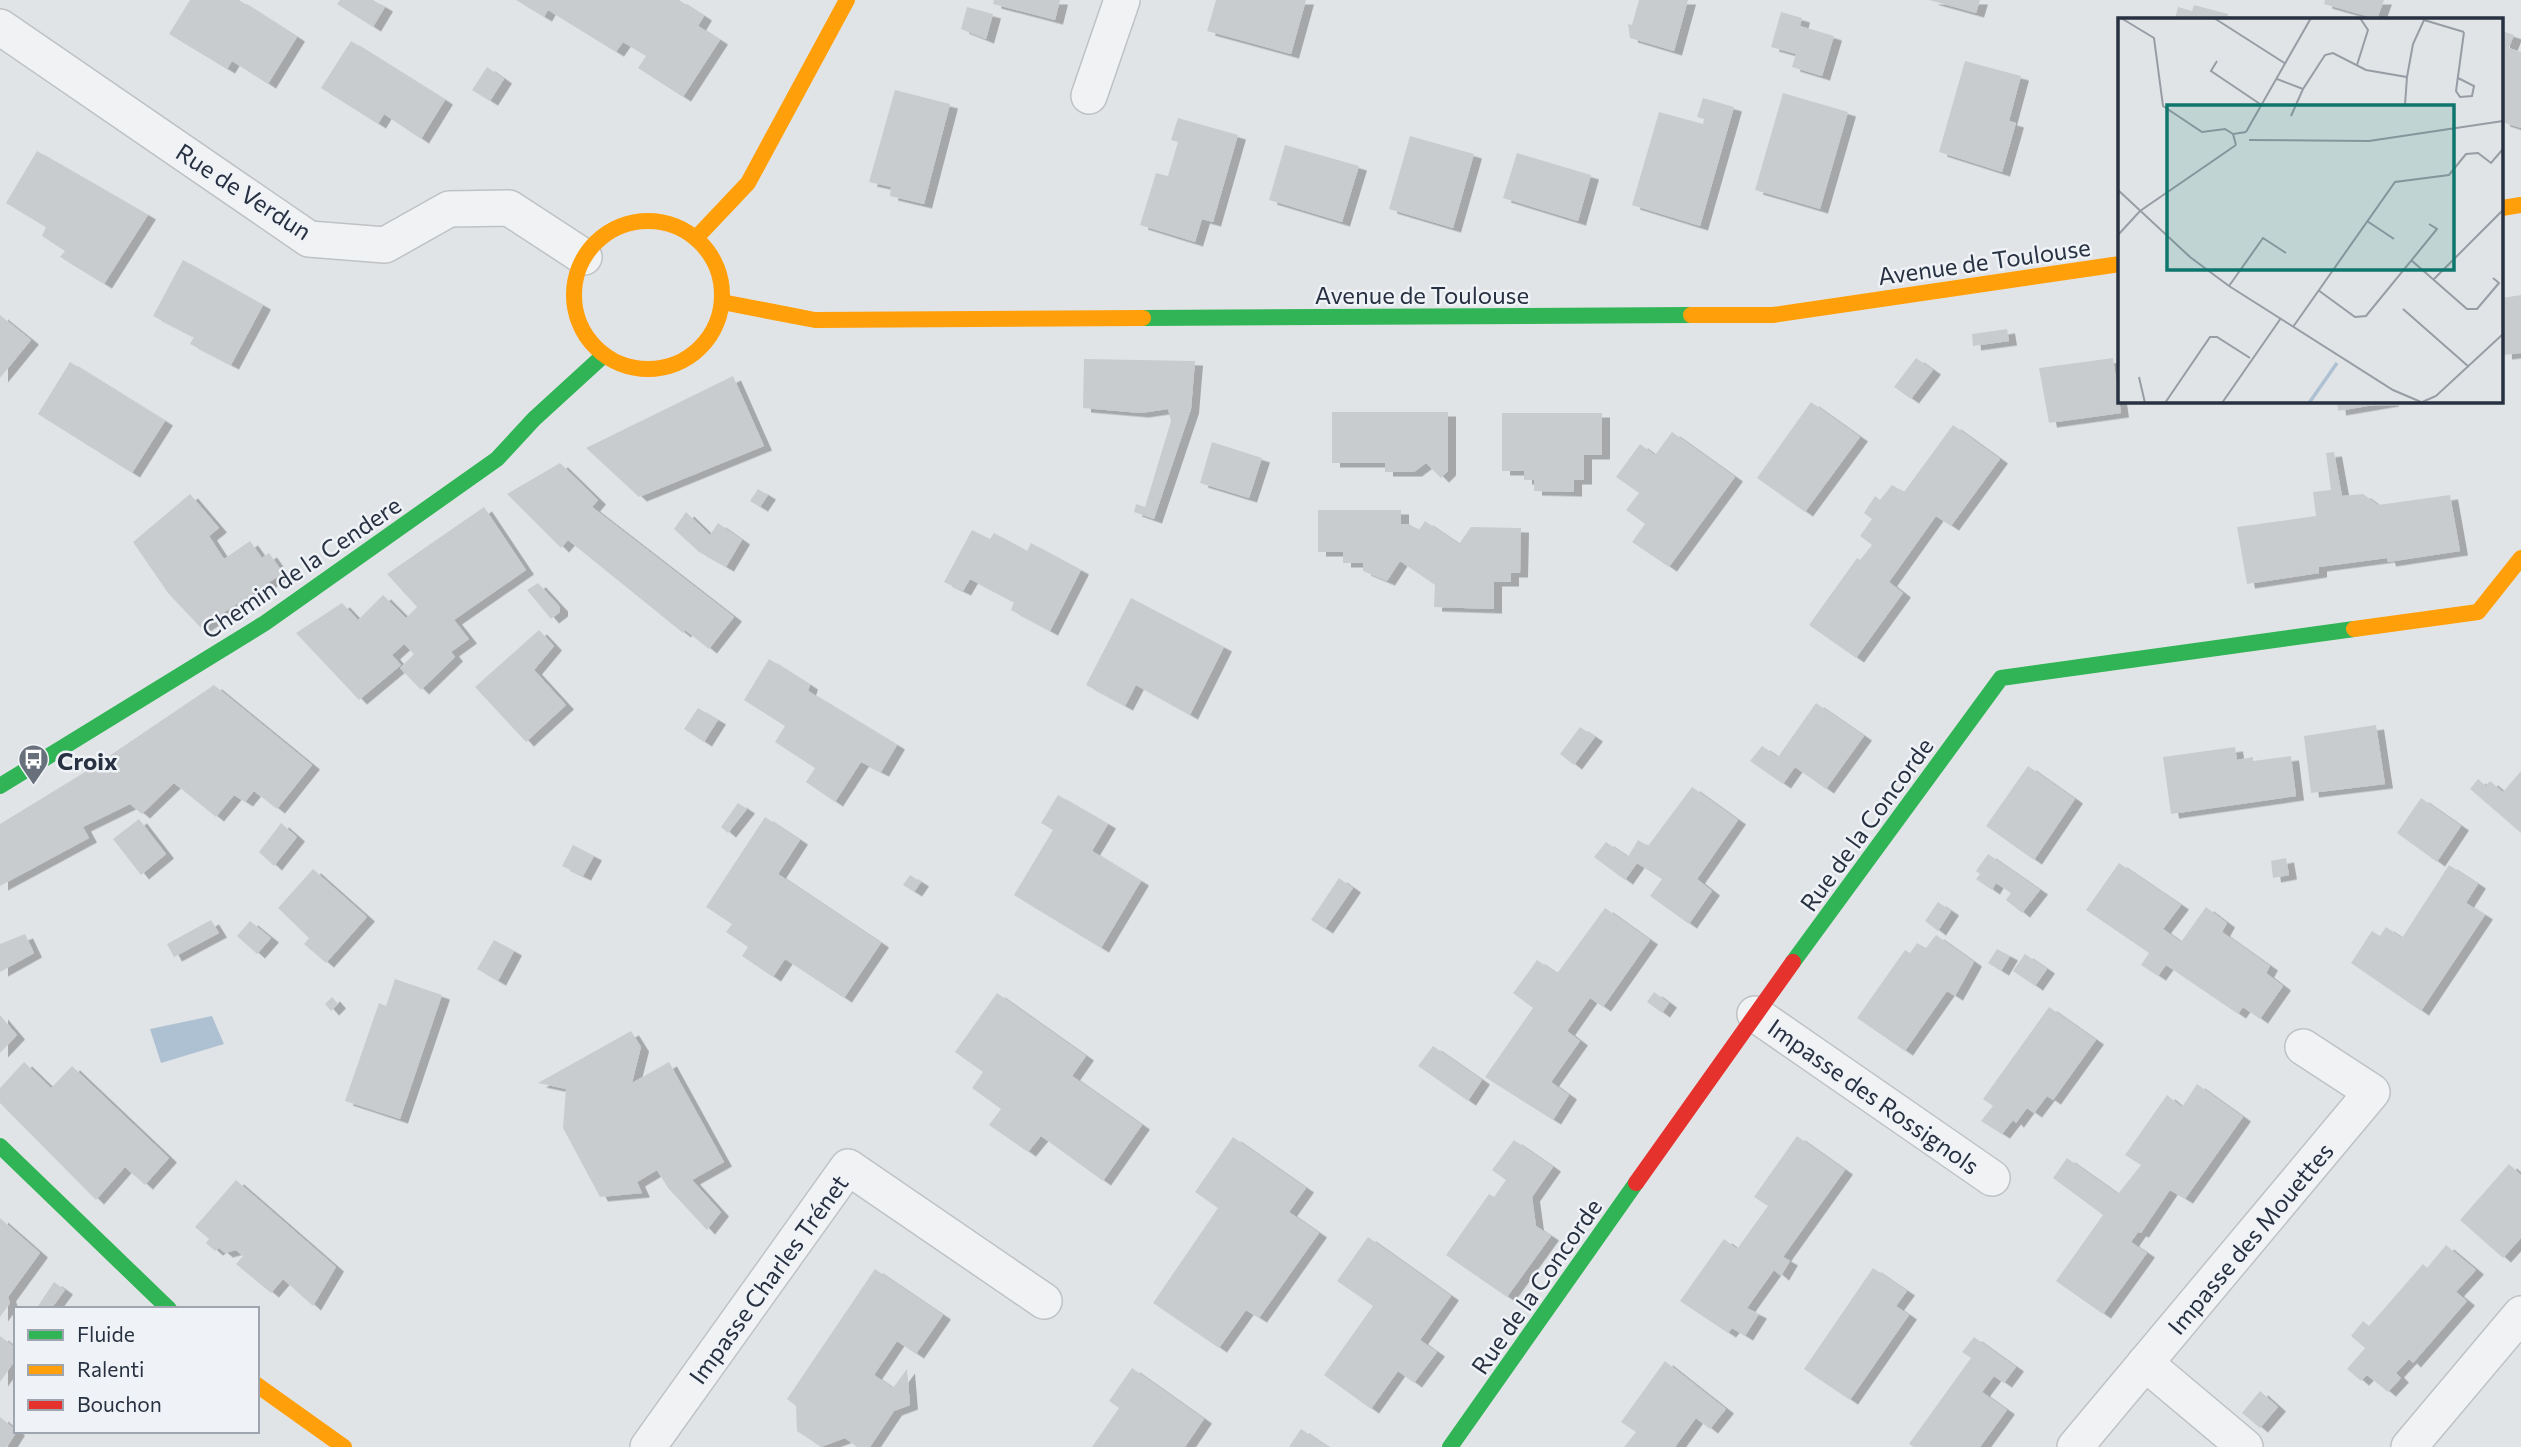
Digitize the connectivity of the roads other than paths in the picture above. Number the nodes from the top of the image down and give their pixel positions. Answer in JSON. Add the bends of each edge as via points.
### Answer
{"nodes":[{"id":1,"x":1122,"y":0,"type":"edge"},
{"id":2,"x":838,"y":3,"type":"edge"},
{"id":3,"x":0,"y":27,"type":"edge"},
{"id":4,"x":1089,"y":96,"type":"dead end"},
{"id":5,"x":696,"y":238,"type":"junction"},
{"id":6,"x":584,"y":257,"type":"junction"},
{"id":7,"x":2118,"y":264,"type":"edge"},
{"id":8,"x":722,"y":302,"type":"junction"},
{"id":9,"x":604,"y":355,"type":"junction"},
{"id":10,"x":2521,"y":558,"type":"edge"},
{"id":11,"x":0,"y":786,"type":"edge"},
{"id":12,"x":1755,"y":1014,"type":"junction"},
{"id":13,"x":2303,"y":1046,"type":"dead end"},
{"id":14,"x":0,"y":1146,"type":"edge"},
{"id":15,"x":1992,"y":1178,"type":"dead end"},
{"id":16,"x":1044,"y":1301,"type":"dead end"},
{"id":17,"x":167,"y":1307,"type":"edge"},
{"id":18,"x":2521,"y":1314,"type":"edge"},
{"id":19,"x":2145,"y":1363,"type":"junction"},
{"id":20,"x":259,"y":1386,"type":"edge"},
{"id":21,"x":344,"y":1447,"type":"edge"},
{"id":22,"x":648,"y":1447,"type":"edge"},
{"id":23,"x":1450,"y":1447,"type":"edge"},
{"id":24,"x":2075,"y":1447,"type":"edge"},
{"id":25,"x":2245,"y":1447,"type":"edge"},
{"id":26,"x":2409,"y":1447,"type":"edge"}],
"edges":[{"from":1,"to":4,"type":"street"},
{"from":2,"to":5,"type":"street","via":[[748,183]]},
{"from":3,"to":6,"type":"street","name":"Rue de Verdun","via":[[309,239],[385,245],[449,209],[509,208]]},
{"from":5,"to":6,"type":"street","via":[[657,221],[636,221],[615,228]]},
{"from":5,"to":8,"type":"street","via":[[717,267]]},
{"from":6,"to":9,"type":"street","via":[[576,277],[578,320]]},
{"from":7,"to":8,"type":"street","name":"Avenue de Toulouse","via":[[1773,315],[815,320]]},
{"from":8,"to":9,"type":"street","via":[[715,327],[700,348],[679,362],[654,369],[628,366]]},
{"from":9,"to":11,"type":"street","name":"Chemin de la Cendere","via":[[497,459],[265,623]]},
{"from":10,"to":12,"type":"street","name":"Rue de la Concorde","via":[[2478,612],[2001,678]]},
{"from":12,"to":15,"type":"street","name":"Impasse des Rossignols"},
{"from":12,"to":23,"type":"street","name":"Rue de la Concorde"},
{"from":13,"to":19,"type":"street","name":"Impasse des Mouettes","via":[[2372,1092]]},
{"from":14,"to":17,"type":"street"},
{"from":16,"to":22,"type":"street","name":"Impasse Charles Trénet","via":[[848,1167]]},
{"from":18,"to":26,"type":"street"},
{"from":19,"to":24,"type":"street","name":"Impasse des Mouettes"},
{"from":19,"to":25,"type":"street"},
{"from":20,"to":21,"type":"street"}]}
